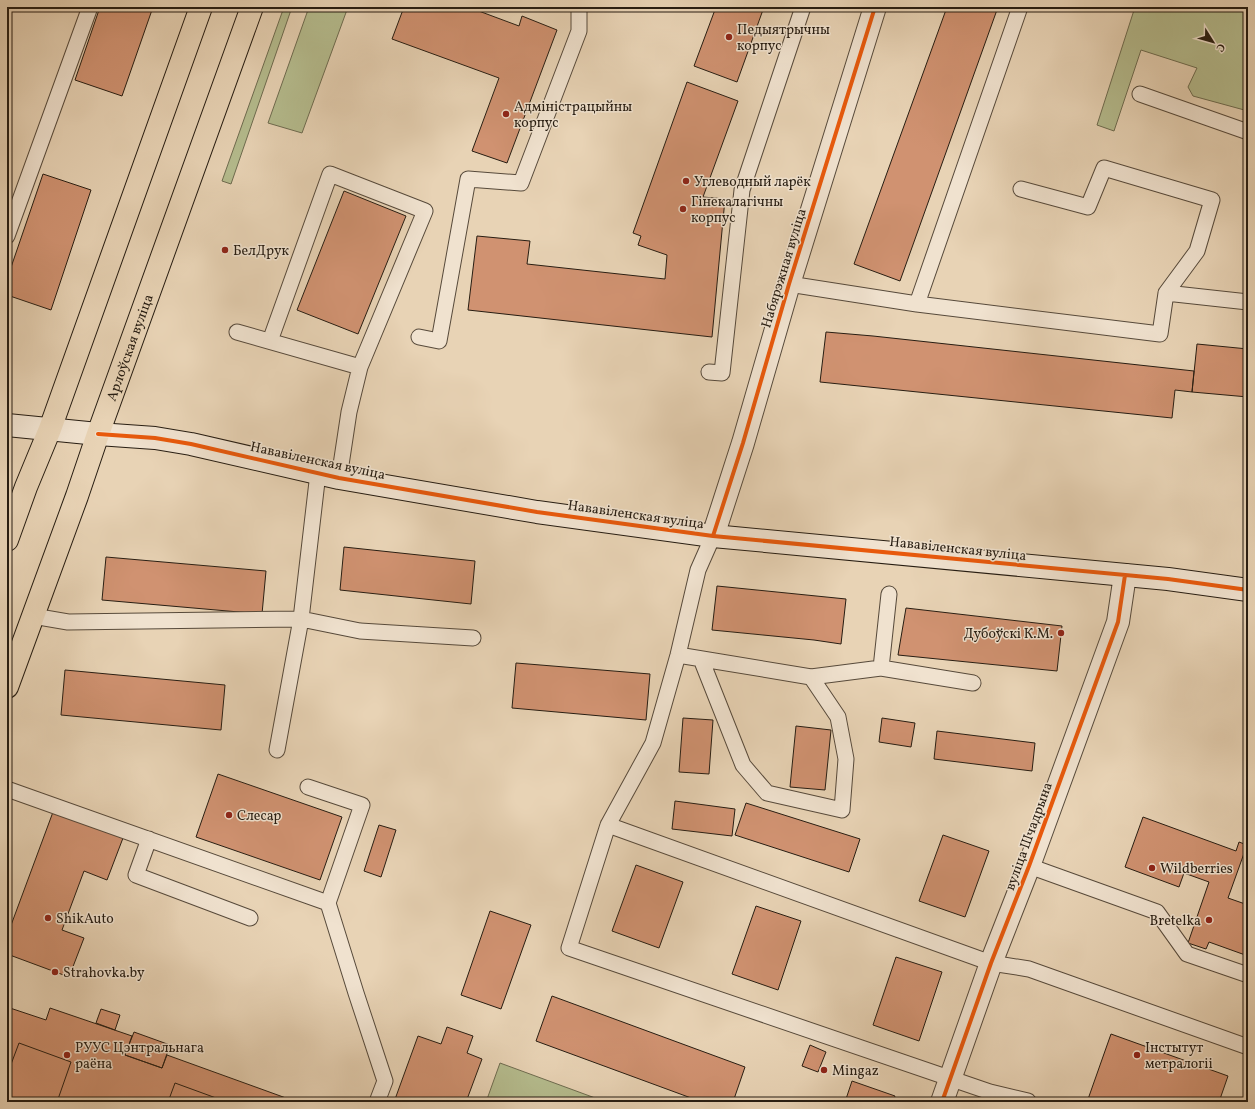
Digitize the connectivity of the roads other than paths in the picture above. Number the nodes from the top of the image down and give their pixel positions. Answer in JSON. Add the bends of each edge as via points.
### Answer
{"nodes":[{"id":1,"x":90,"y":7,"type":"edge"},
{"id":2,"x":200,"y":7,"type":"edge"},
{"id":3,"x":252,"y":7,"type":"edge"},
{"id":4,"x":579,"y":7,"type":"edge"},
{"id":5,"x":803,"y":7,"type":"edge"},
{"id":6,"x":875,"y":7,"type":"edge"},
{"id":7,"x":1020,"y":7,"type":"edge"},
{"id":8,"x":1140,"y":94,"type":"dead end"},
{"id":9,"x":1248,"y":132,"type":"edge"},
{"id":10,"x":1021,"y":189,"type":"dead end"},
{"id":11,"x":7,"y":236,"type":"edge"},
{"id":12,"x":790,"y":284,"type":"junction"},
{"id":13,"x":1166,"y":293,"type":"junction"},
{"id":14,"x":1248,"y":302,"type":"edge"},
{"id":15,"x":917,"y":304,"type":"junction"},
{"id":16,"x":237,"y":332,"type":"dead end"},
{"id":17,"x":419,"y":337,"type":"dead end"},
{"id":18,"x":270,"y":341,"type":"junction"},
{"id":19,"x":360,"y":367,"type":"junction"},
{"id":20,"x":709,"y":372,"type":"dead end"},
{"id":21,"x":7,"y":425,"type":"edge"},
{"id":22,"x":50,"y":429,"type":"junction"},
{"id":23,"x":98,"y":434,"type":"junction"},
{"id":24,"x":328,"y":475,"type":"junction"},
{"id":25,"x":713,"y":536,"type":"junction"},
{"id":26,"x":7,"y":540,"type":"edge"},
{"id":27,"x":1125,"y":575,"type":"junction"},
{"id":28,"x":1248,"y":590,"type":"edge"},
{"id":29,"x":889,"y":594,"type":"dead end"},
{"id":30,"x":33,"y":616,"type":"junction"},
{"id":31,"x":301,"y":619,"type":"junction"},
{"id":32,"x":473,"y":638,"type":"dead end"},
{"id":33,"x":678,"y":655,"type":"junction"},
{"id":34,"x":701,"y":659,"type":"junction"},
{"id":35,"x":881,"y":668,"type":"junction"},
{"id":36,"x":811,"y":677,"type":"junction"},
{"id":37,"x":973,"y":683,"type":"dead end"},
{"id":38,"x":7,"y":687,"type":"edge"},
{"id":39,"x":277,"y":750,"type":"dead end"},
{"id":40,"x":7,"y":788,"type":"edge"},
{"id":41,"x":308,"y":788,"type":"dead end"},
{"id":42,"x":608,"y":825,"type":"junction"},
{"id":43,"x":149,"y":839,"type":"junction"},
{"id":44,"x":1029,"y":866,"type":"junction"},
{"id":45,"x":328,"y":903,"type":"junction"},
{"id":46,"x":250,"y":918,"type":"dead end"},
{"id":47,"x":991,"y":963,"type":"junction"},
{"id":48,"x":1248,"y":975,"type":"edge"},
{"id":49,"x":1248,"y":1047,"type":"edge"},
{"id":50,"x":951,"y":1078,"type":"junction"},
{"id":51,"x":1028,"y":1101,"type":"edge"},
{"id":52,"x":377,"y":1102,"type":"edge"},
{"id":53,"x":942,"y":1102,"type":"edge"}],
"edges":[{"from":1,"to":11,"type":"lane"},
{"from":2,"to":22,"type":"main road"},
{"from":3,"to":23,"type":"main road","name":"Арлоўская вуліца"},
{"from":4,"to":17,"type":"lane","via":[[579,31],[520,183],[468,179],[439,341]]},
{"from":5,"to":20,"type":"lane","via":[[742,190],[722,373]]},
{"from":6,"to":12,"type":"street","name":"Набярэжная вуліца"},
{"from":7,"to":15,"type":"lane"},
{"from":8,"to":9,"type":"lane"},
{"from":10,"to":13,"type":"lane","via":[[1088,208],[1104,168],[1212,200],[1197,251]]},
{"from":12,"to":15,"type":"lane"},
{"from":12,"to":25,"type":"street","name":"Набярэжная вуліца"},
{"from":13,"to":14,"type":"lane"},
{"from":13,"to":15,"type":"lane","via":[[1160,334]]},
{"from":16,"to":18,"type":"lane"},
{"from":18,"to":19,"type":"lane"},
{"from":18,"to":19,"type":"lane","via":[[330,174],[425,211]]},
{"from":19,"to":24,"type":"lane","via":[[349,412]]},
{"from":21,"to":22,"type":"street","name":"Нававіленская вуліца"},
{"from":22,"to":23,"type":"street","name":"Нававіленская вуліца"},
{"from":22,"to":26,"type":"main road"},
{"from":23,"to":24,"type":"street","name":"Нававіленская вуліца","via":[[155,438],[191,444]]},
{"from":23,"to":30,"type":"main road","name":"Арлоўская вуліца"},
{"from":24,"to":25,"type":"street","name":"Нававіленская вуліца","via":[[537,512]]},
{"from":24,"to":31,"type":"lane"},
{"from":25,"to":27,"type":"street","name":"Нававіленская вуліца"},
{"from":25,"to":33,"type":"lane","via":[[698,570]]},
{"from":27,"to":28,"type":"street","name":"Нававіленская вуліца"},
{"from":27,"to":44,"type":"street","name":"вуліца Шчадрына","via":[[1118,622]]},
{"from":29,"to":35,"type":"lane"},
{"from":30,"to":31,"type":"lane","via":[[68,622]]},
{"from":30,"to":38,"type":"main road","name":"Арлоўская вуліца"},
{"from":31,"to":32,"type":"lane","via":[[360,631]]},
{"from":31,"to":39,"type":"lane"},
{"from":33,"to":34,"type":"lane"},
{"from":33,"to":42,"type":"lane","via":[[652,743]]},
{"from":34,"to":36,"type":"lane"},
{"from":34,"to":36,"type":"lane","via":[[743,765],[767,793],[842,810],[846,759],[838,716]]},
{"from":35,"to":36,"type":"lane"},
{"from":35,"to":37,"type":"lane"},
{"from":40,"to":43,"type":"lane"},
{"from":41,"to":45,"type":"lane","via":[[362,806]]},
{"from":42,"to":47,"type":"lane"},
{"from":42,"to":50,"type":"lane","via":[[569,948]]},
{"from":43,"to":45,"type":"lane"},
{"from":43,"to":46,"type":"lane","via":[[136,875]]},
{"from":44,"to":47,"type":"street","name":"вуліца Шчадрына"},
{"from":44,"to":48,"type":"lane","via":[[1157,912],[1187,954]]},
{"from":45,"to":52,"type":"lane","via":[[385,1081]]},
{"from":47,"to":49,"type":"lane","via":[[1029,969]]},
{"from":47,"to":50,"type":"street","name":"вуліца Шчадрына"},
{"from":50,"to":51,"type":"lane","via":[[990,1092]]},
{"from":50,"to":53,"type":"street","name":"вуліца Шчадрына"}]}
